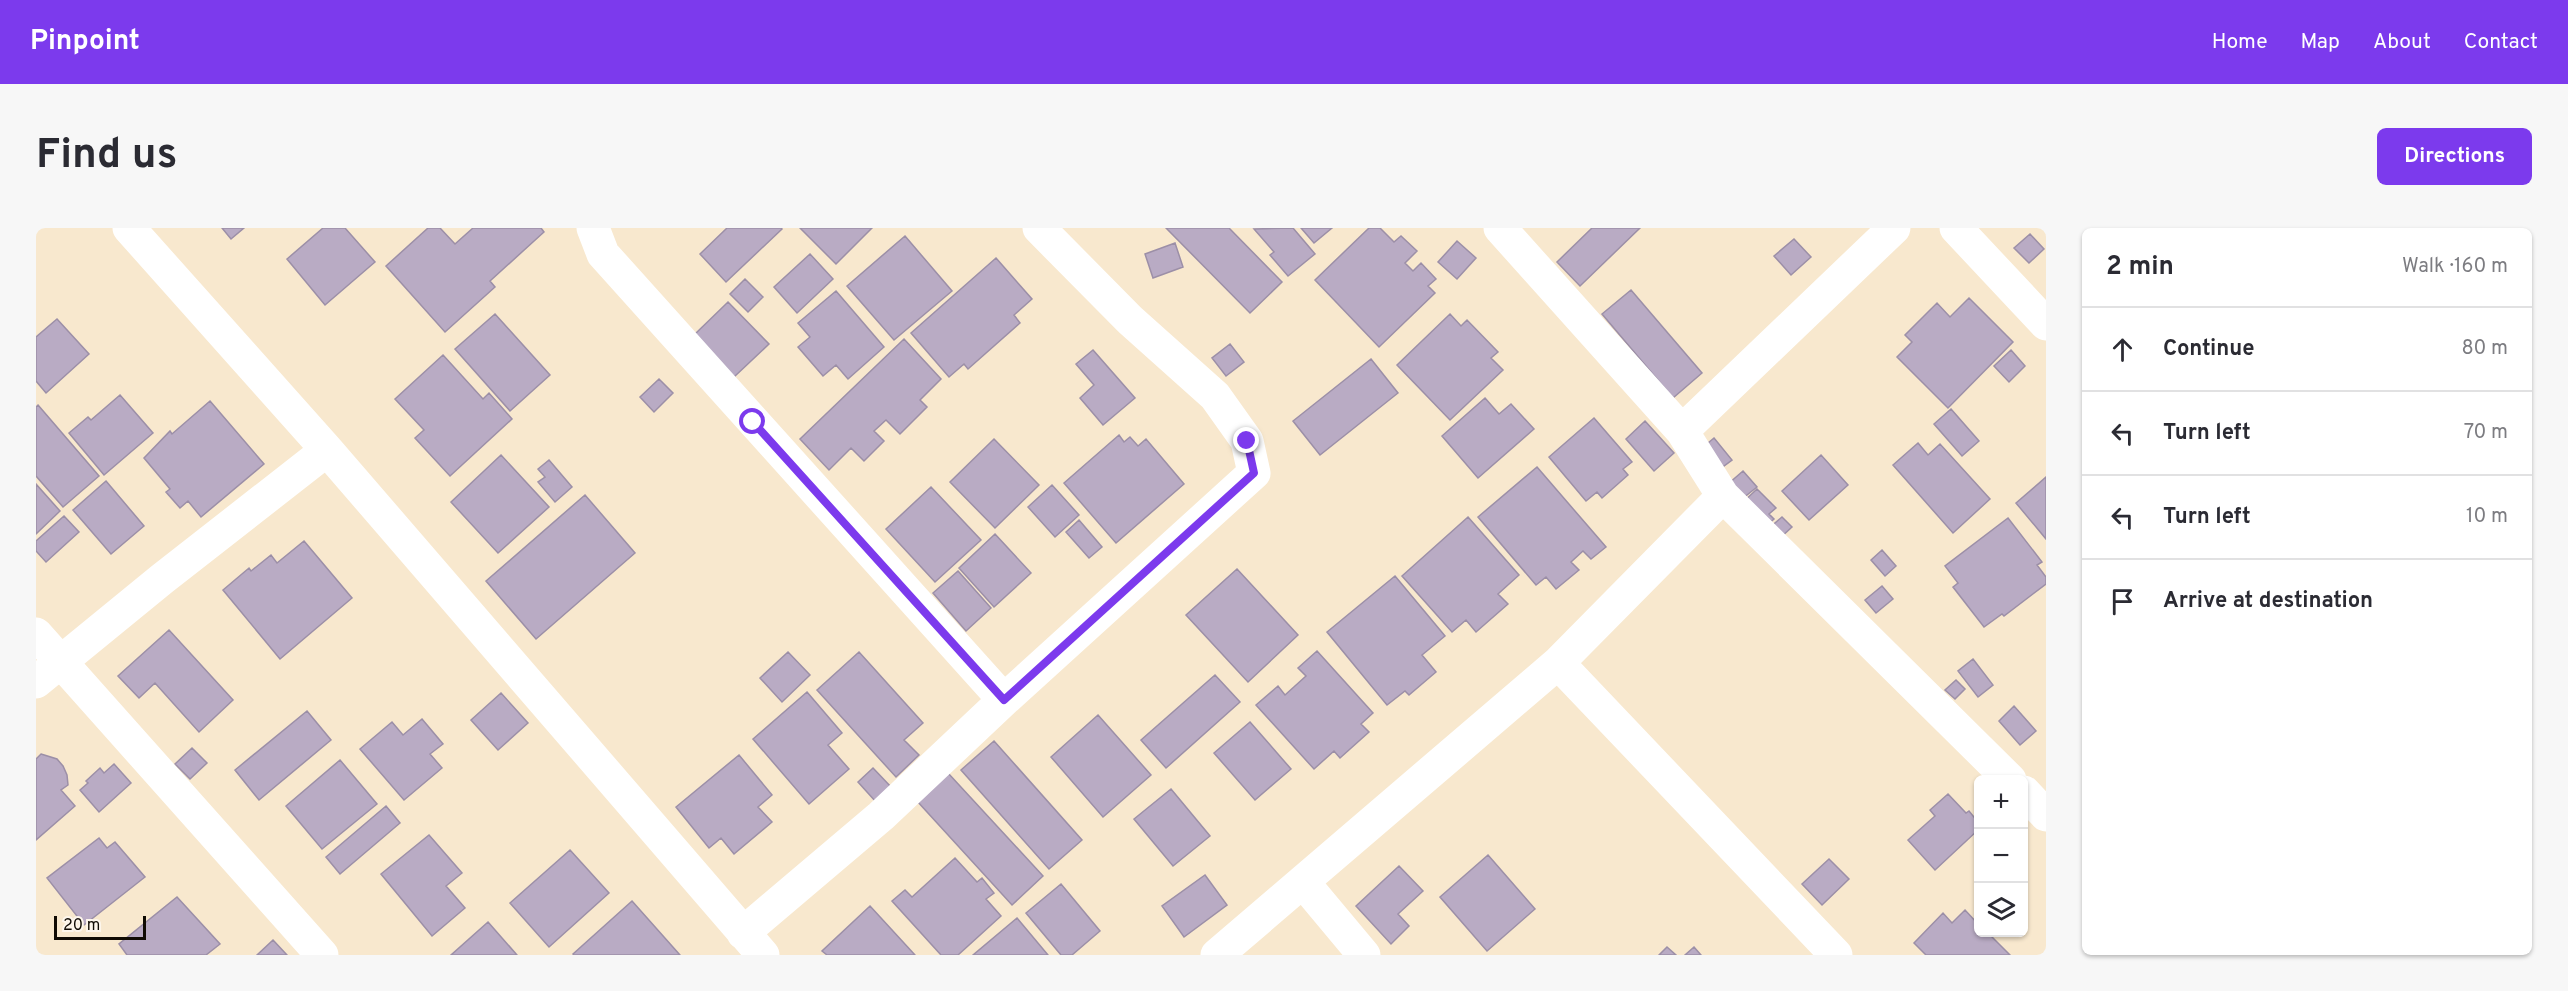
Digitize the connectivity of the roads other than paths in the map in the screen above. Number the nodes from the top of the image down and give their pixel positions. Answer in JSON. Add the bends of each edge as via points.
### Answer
{"nodes":[{"id":1,"x":129,"y":228,"type":"edge"},
{"id":2,"x":592,"y":228,"type":"edge"},
{"id":3,"x":1039,"y":228,"type":"edge"},
{"id":4,"x":1500,"y":228,"type":"edge"},
{"id":5,"x":1894,"y":228,"type":"edge"},
{"id":6,"x":1956,"y":228,"type":"edge"},
{"id":7,"x":2046,"y":324,"type":"edge"},
{"id":8,"x":1682,"y":430,"type":"junction"},
{"id":9,"x":327,"y":450,"type":"junction"},
{"id":10,"x":1723,"y":496,"type":"junction"},
{"id":11,"x":36,"y":634,"type":"edge"},
{"id":12,"x":62,"y":661,"type":"junction"},
{"id":13,"x":1558,"y":663,"type":"junction"},
{"id":14,"x":36,"y":682,"type":"edge"},
{"id":15,"x":1004,"y":700,"type":"junction"},
{"id":16,"x":2005,"y":775,"type":"edge"},
{"id":17,"x":2028,"y":796,"type":"edge"},
{"id":18,"x":2046,"y":815,"type":"edge"},
{"id":19,"x":1303,"y":882,"type":"junction"},
{"id":20,"x":753,"y":944,"type":"edge"},
{"id":21,"x":322,"y":955,"type":"edge"},
{"id":22,"x":1217,"y":955,"type":"edge"},
{"id":23,"x":1364,"y":955,"type":"edge"},
{"id":24,"x":1836,"y":955,"type":"edge"}],
"edges":[{"from":1,"to":9,"type":"street"},
{"from":2,"to":15,"type":"street","via":[[603,254]]},
{"from":3,"to":15,"type":"street","via":[[1130,320],[1215,396],[1247,441],[1254,473]]},
{"from":4,"to":8,"type":"street"},
{"from":5,"to":8,"type":"street"},
{"from":6,"to":7,"type":"street"},
{"from":8,"to":10,"type":"street"},
{"from":9,"to":12,"type":"street"},
{"from":9,"to":20,"type":"street"},
{"from":10,"to":13,"type":"street"},
{"from":10,"to":16,"type":"street"},
{"from":11,"to":12,"type":"street"},
{"from":12,"to":14,"type":"street"},
{"from":12,"to":21,"type":"street"},
{"from":13,"to":19,"type":"street"},
{"from":13,"to":24,"type":"street"},
{"from":15,"to":20,"type":"street"},
{"from":17,"to":18,"type":"street"},
{"from":19,"to":22,"type":"street"},
{"from":19,"to":23,"type":"street"}]}
